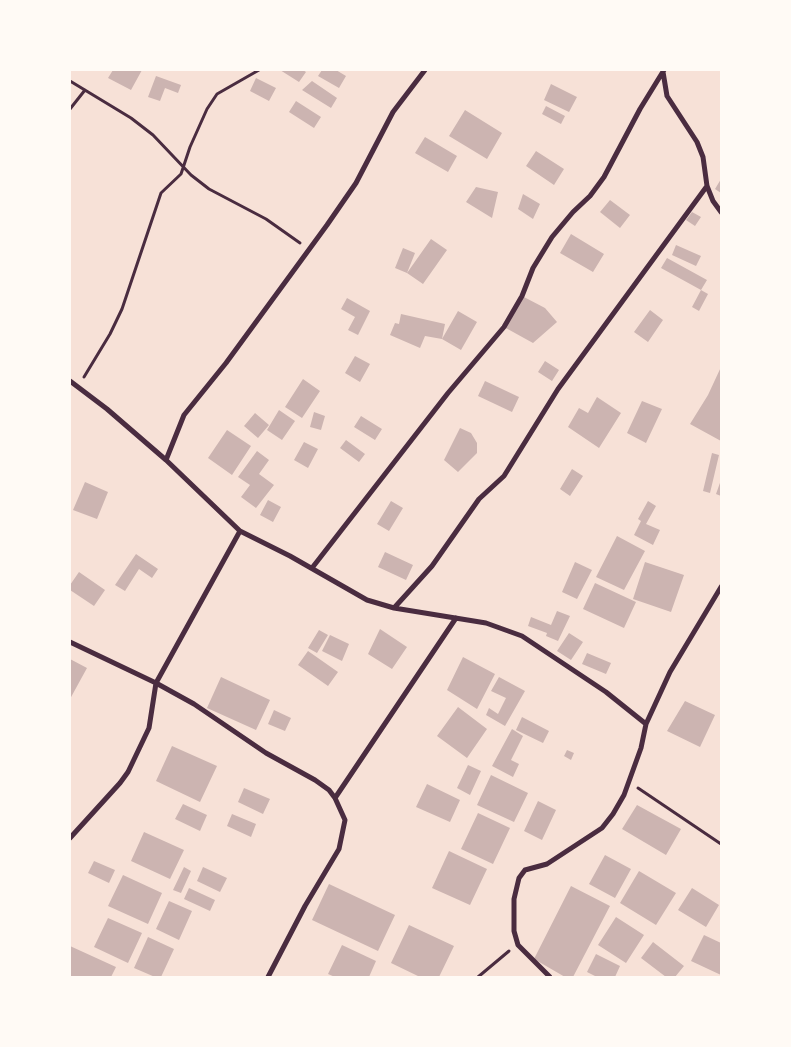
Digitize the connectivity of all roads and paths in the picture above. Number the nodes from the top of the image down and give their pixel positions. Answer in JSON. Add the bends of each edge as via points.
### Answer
{"nodes":[{"id":1,"x":259,"y":70,"type":"edge"},
{"id":2,"x":424,"y":70,"type":"edge"},
{"id":3,"x":663,"y":71,"type":"edge"},
{"id":4,"x":70,"y":81,"type":"edge"},
{"id":5,"x":86,"y":90,"type":"junction"},
{"id":6,"x":70,"y":109,"type":"edge"},
{"id":7,"x":183,"y":166,"type":"junction"},
{"id":8,"x":707,"y":186,"type":"junction"},
{"id":9,"x":721,"y":212,"type":"edge"},
{"id":10,"x":309,"y":250,"type":"junction"},
{"id":11,"x":70,"y":381,"type":"edge"},
{"id":12,"x":78,"y":387,"type":"junction"},
{"id":13,"x":166,"y":460,"type":"junction"},
{"id":14,"x":240,"y":531,"type":"junction"},
{"id":15,"x":312,"y":568,"type":"junction"},
{"id":16,"x":721,"y":587,"type":"edge"},
{"id":17,"x":394,"y":608,"type":"junction"},
{"id":18,"x":456,"y":618,"type":"junction"},
{"id":19,"x":70,"y":642,"type":"edge"},
{"id":20,"x":156,"y":683,"type":"junction"},
{"id":21,"x":646,"y":724,"type":"junction"},
{"id":22,"x":629,"y":782,"type":"junction"},
{"id":23,"x":335,"y":798,"type":"junction"},
{"id":24,"x":70,"y":838,"type":"edge"},
{"id":25,"x":721,"y":844,"type":"edge"},
{"id":26,"x":518,"y":945,"type":"junction"},
{"id":27,"x":268,"y":977,"type":"edge"},
{"id":28,"x":478,"y":977,"type":"edge"},
{"id":29,"x":550,"y":977,"type":"edge"}],
"edges":[{"from":1,"to":7,"type":"path","via":[[217,94],[207,109]]},
{"from":2,"to":10,"type":"street","via":[[393,112],[356,183]]},
{"from":3,"to":8,"type":"street","via":[[670,103],[697,142],[703,157]]},
{"from":3,"to":15,"type":"street","via":[[604,177],[552,237],[504,327],[448,393]]},
{"from":4,"to":5,"type":"path"},
{"from":5,"to":6,"type":"path"},
{"from":5,"to":7,"type":"path","via":[[153,135]]},
{"from":7,"to":10,"type":"path","via":[[209,189],[266,219]]},
{"from":7,"to":12,"type":"path","via":[[181,174],[162,194],[122,309]]},
{"from":8,"to":9,"type":"street"},
{"from":8,"to":17,"type":"street","via":[[558,389],[504,476],[479,499],[432,566]]},
{"from":10,"to":13,"type":"street","via":[[184,415]]},
{"from":11,"to":12,"type":"street"},
{"from":12,"to":13,"type":"street"},
{"from":13,"to":14,"type":"street"},
{"from":14,"to":15,"type":"street"},
{"from":14,"to":20,"type":"street"},
{"from":15,"to":17,"type":"street","via":[[367,600]]},
{"from":16,"to":21,"type":"street","via":[[670,672]]},
{"from":17,"to":18,"type":"street"},
{"from":18,"to":21,"type":"street","via":[[486,623],[522,636],[606,692]]},
{"from":18,"to":23,"type":"street"},
{"from":19,"to":20,"type":"street"},
{"from":20,"to":23,"type":"street","via":[[315,780]]},
{"from":20,"to":24,"type":"street","via":[[149,728],[128,772]]},
{"from":21,"to":22,"type":"street"},
{"from":22,"to":25,"type":"path"},
{"from":22,"to":26,"type":"street","via":[[602,828],[547,864],[522,872],[514,899],[514,931]]},
{"from":23,"to":27,"type":"street","via":[[345,820],[339,849]]},
{"from":26,"to":28,"type":"path"},
{"from":26,"to":29,"type":"street"}]}
